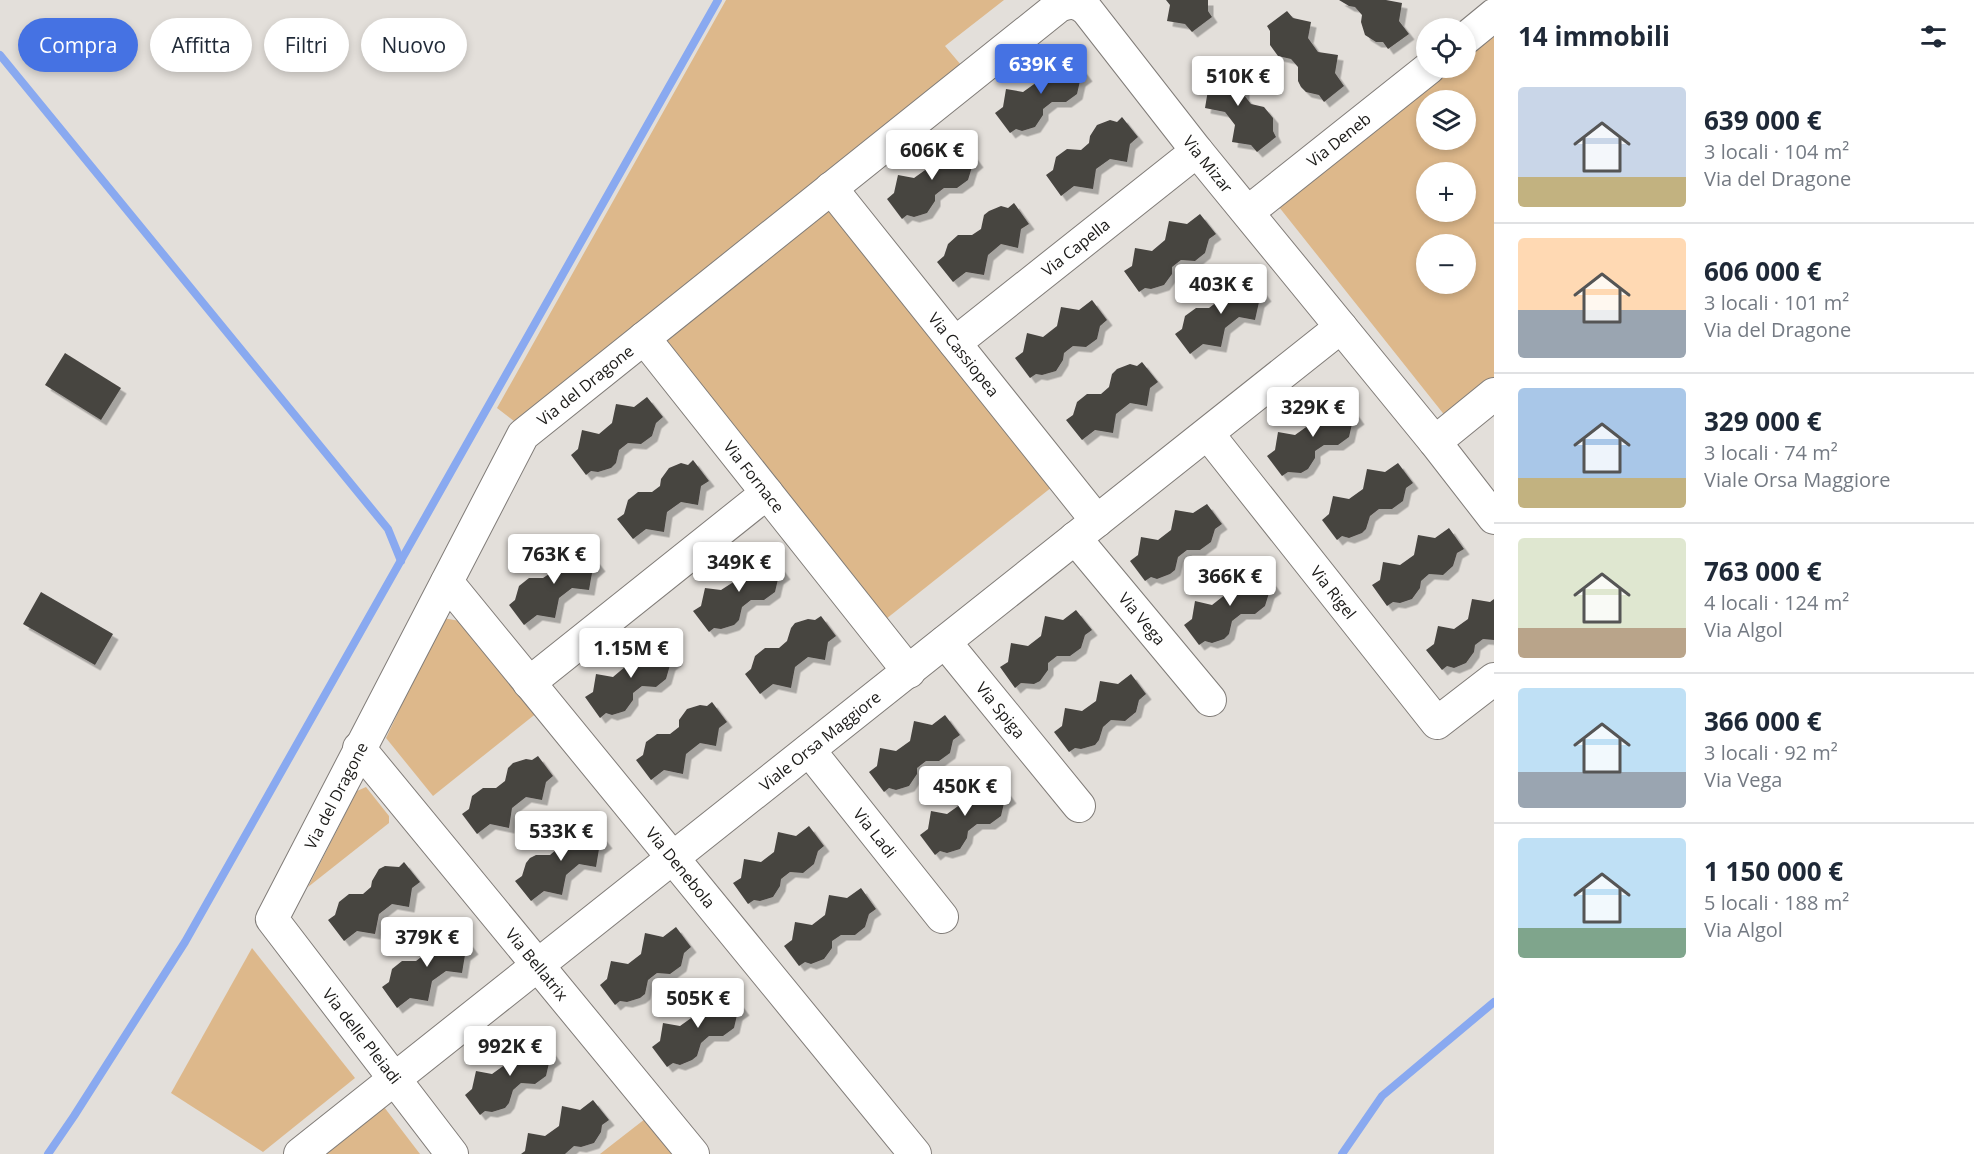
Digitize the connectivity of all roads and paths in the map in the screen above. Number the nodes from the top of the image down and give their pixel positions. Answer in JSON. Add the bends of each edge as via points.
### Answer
{"nodes":[{"id":1,"x":1077,"y":3,"type":"joint"},
{"id":2,"x":1494,"y":15,"type":"edge"},
{"id":3,"x":1476,"y":30,"type":"edge"},
{"id":4,"x":1416,"y":78,"type":"edge"},
{"id":5,"x":1197,"y":151,"type":"junction"},
{"id":6,"x":831,"y":188,"type":"junction"},
{"id":7,"x":1248,"y":212,"type":"junction"},
{"id":8,"x":1341,"y":327,"type":"junction"},
{"id":9,"x":644,"y":338,"type":"junction"},
{"id":10,"x":955,"y":343,"type":"junction"},
{"id":11,"x":1494,"y":394,"type":"edge"},
{"id":12,"x":1208,"y":434,"type":"junction"},
{"id":13,"x":1435,"y":442,"type":"junction"},
{"id":14,"x":767,"y":493,"type":"junction"},
{"id":15,"x":1494,"y":518,"type":"edge"},
{"id":16,"x":1086,"y":530,"type":"junction"},
{"id":17,"x":447,"y":582,"type":"junction"},
{"id":18,"x":945,"y":642,"type":"junction"},
{"id":19,"x":909,"y":672,"type":"junction"},
{"id":20,"x":1494,"y":679,"type":"edge"},
{"id":21,"x":529,"y":683,"type":"junction"},
{"id":22,"x":1210,"y":700,"type":"dead end"},
{"id":23,"x":359,"y":748,"type":"junction"},
{"id":24,"x":809,"y":750,"type":"junction"},
{"id":25,"x":1079,"y":806,"type":"dead end"},
{"id":26,"x":673,"y":858,"type":"junction"},
{"id":27,"x":942,"y":917,"type":"dead end"},
{"id":28,"x":272,"y":919,"type":"joint"},
{"id":29,"x":537,"y":965,"type":"junction"},
{"id":30,"x":395,"y":1079,"type":"junction"},
{"id":31,"x":906,"y":1151,"type":"edge"},
{"id":32,"x":300,"y":1154,"type":"edge"},
{"id":33,"x":452,"y":1154,"type":"edge"},
{"id":34,"x":693,"y":1154,"type":"edge"}],
"edges":[{"from":1,"to":5,"type":"street","name":"Via Mizar","via":[[1087,10]]},
{"from":1,"to":6,"type":"street","name":"Via del Dragone","via":[[1059,6]]},
{"from":2,"to":3,"type":"street"},
{"from":4,"to":7,"type":"street","name":"Via Deneb"},
{"from":5,"to":7,"type":"street","name":"Via Mizar"},
{"from":5,"to":10,"type":"street","name":"Via Capella"},
{"from":6,"to":9,"type":"street","name":"Via del Dragone"},
{"from":6,"to":10,"type":"street","name":"Via Cassiopea"},
{"from":7,"to":8,"type":"street","name":"Via Mizar"},
{"from":8,"to":12,"type":"street","name":"Viale Orsa Maggiore"},
{"from":8,"to":13,"type":"street","name":"Via Mizar"},
{"from":9,"to":14,"type":"street","name":"Via Fornace"},
{"from":9,"to":17,"type":"street","name":"Via del Dragone","via":[[523,435]]},
{"from":10,"to":16,"type":"street","name":"Via Cassiopea"},
{"from":11,"to":13,"type":"street"},
{"from":12,"to":16,"type":"street","name":"Viale Orsa Maggiore"},
{"from":12,"to":20,"type":"street","name":"Via Rigel","via":[[1437,723]]},
{"from":13,"to":15,"type":"street","name":"Via Mizar"},
{"from":14,"to":19,"type":"street","name":"Via Fornace"},
{"from":14,"to":21,"type":"street"},
{"from":16,"to":18,"type":"street","name":"Viale Orsa Maggiore"},
{"from":16,"to":22,"type":"street","name":"Via Vega"},
{"from":17,"to":21,"type":"street","name":"Via Denebola"},
{"from":17,"to":23,"type":"street","name":"Via del Dragone"},
{"from":18,"to":19,"type":"street","name":"Viale Orsa Maggiore"},
{"from":18,"to":25,"type":"street","name":"Via Spiga"},
{"from":19,"to":24,"type":"street","name":"Viale Orsa Maggiore"},
{"from":21,"to":26,"type":"street","name":"Via Denebola"},
{"from":23,"to":28,"type":"street","name":"Via del Dragone"},
{"from":23,"to":29,"type":"street","name":"Via Bellatrix"},
{"from":24,"to":26,"type":"street","name":"Viale Orsa Maggiore"},
{"from":24,"to":27,"type":"street","name":"Via Ladi"},
{"from":26,"to":29,"type":"street","name":"Viale Orsa Maggiore"},
{"from":26,"to":31,"type":"street","name":"Via Denebola"},
{"from":28,"to":30,"type":"street","name":"Via delle Pleiadi"},
{"from":29,"to":30,"type":"street","name":"Viale Orsa Maggiore"},
{"from":29,"to":34,"type":"street","name":"Via Bellatrix"},
{"from":30,"to":32,"type":"street","name":"Viale Orsa Maggiore"},
{"from":30,"to":33,"type":"street","name":"Via delle Pleiadi"}]}
